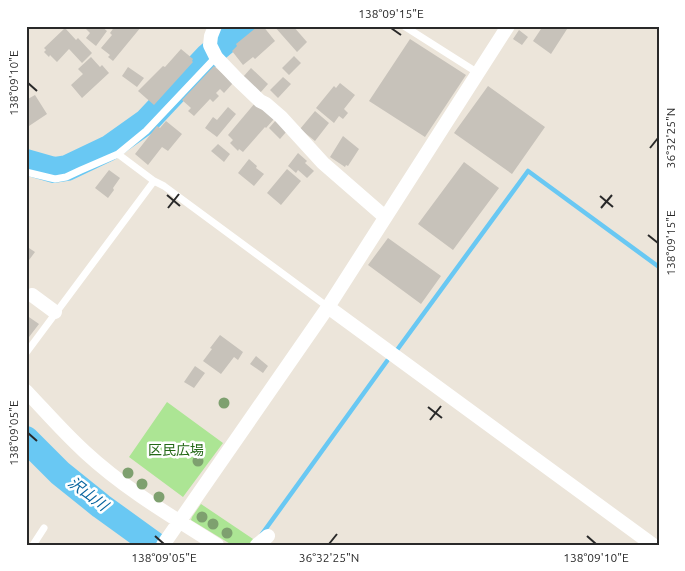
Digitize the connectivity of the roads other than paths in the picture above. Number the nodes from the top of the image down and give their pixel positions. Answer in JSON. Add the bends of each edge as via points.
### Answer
{"nodes":[{"id":1,"x":215,"y":26,"type":"edge"},
{"id":2,"x":404,"y":26,"type":"edge"},
{"id":3,"x":508,"y":26,"type":"edge"},
{"id":4,"x":213,"y":51,"type":"junction"},
{"id":5,"x":478,"y":74,"type":"junction"},
{"id":6,"x":118,"y":154,"type":"junction"},
{"id":7,"x":26,"y":172,"type":"edge"},
{"id":8,"x":154,"y":181,"type":"junction"},
{"id":9,"x":385,"y":216,"type":"junction"},
{"id":10,"x":32,"y":295,"type":"dead end"},
{"id":11,"x":328,"y":307,"type":"junction"},
{"id":12,"x":55,"y":312,"type":"junction"},
{"id":13,"x":26,"y":353,"type":"edge"},
{"id":14,"x":26,"y":391,"type":"edge"},
{"id":15,"x":178,"y":523,"type":"junction"},
{"id":16,"x":44,"y":528,"type":"dead end"},
{"id":17,"x":268,"y":536,"type":"dead end"},
{"id":18,"x":33,"y":545,"type":"edge"},
{"id":19,"x":163,"y":545,"type":"edge"},
{"id":20,"x":217,"y":545,"type":"edge"},
{"id":21,"x":257,"y":545,"type":"edge"},
{"id":22,"x":653,"y":545,"type":"edge"}],
"edges":[{"from":1,"to":4,"type":"street","via":[[211,36]]},
{"from":2,"to":5,"type":"lane"},
{"from":3,"to":5,"type":"street"},
{"from":4,"to":6,"type":"lane","via":[[146,131]]},
{"from":4,"to":9,"type":"street","via":[[323,163]]},
{"from":5,"to":9,"type":"street"},
{"from":6,"to":7,"type":"lane","via":[[55,179]]},
{"from":6,"to":8,"type":"lane"},
{"from":8,"to":11,"type":"lane"},
{"from":8,"to":12,"type":"lane"},
{"from":9,"to":11,"type":"street"},
{"from":10,"to":12,"type":"street"},
{"from":11,"to":15,"type":"street"},
{"from":11,"to":22,"type":"street"},
{"from":12,"to":13,"type":"lane"},
{"from":14,"to":15,"type":"street","via":[[85,452]]},
{"from":15,"to":19,"type":"street"},
{"from":15,"to":20,"type":"street"},
{"from":16,"to":18,"type":"lane"},
{"from":17,"to":21,"type":"street"}]}
